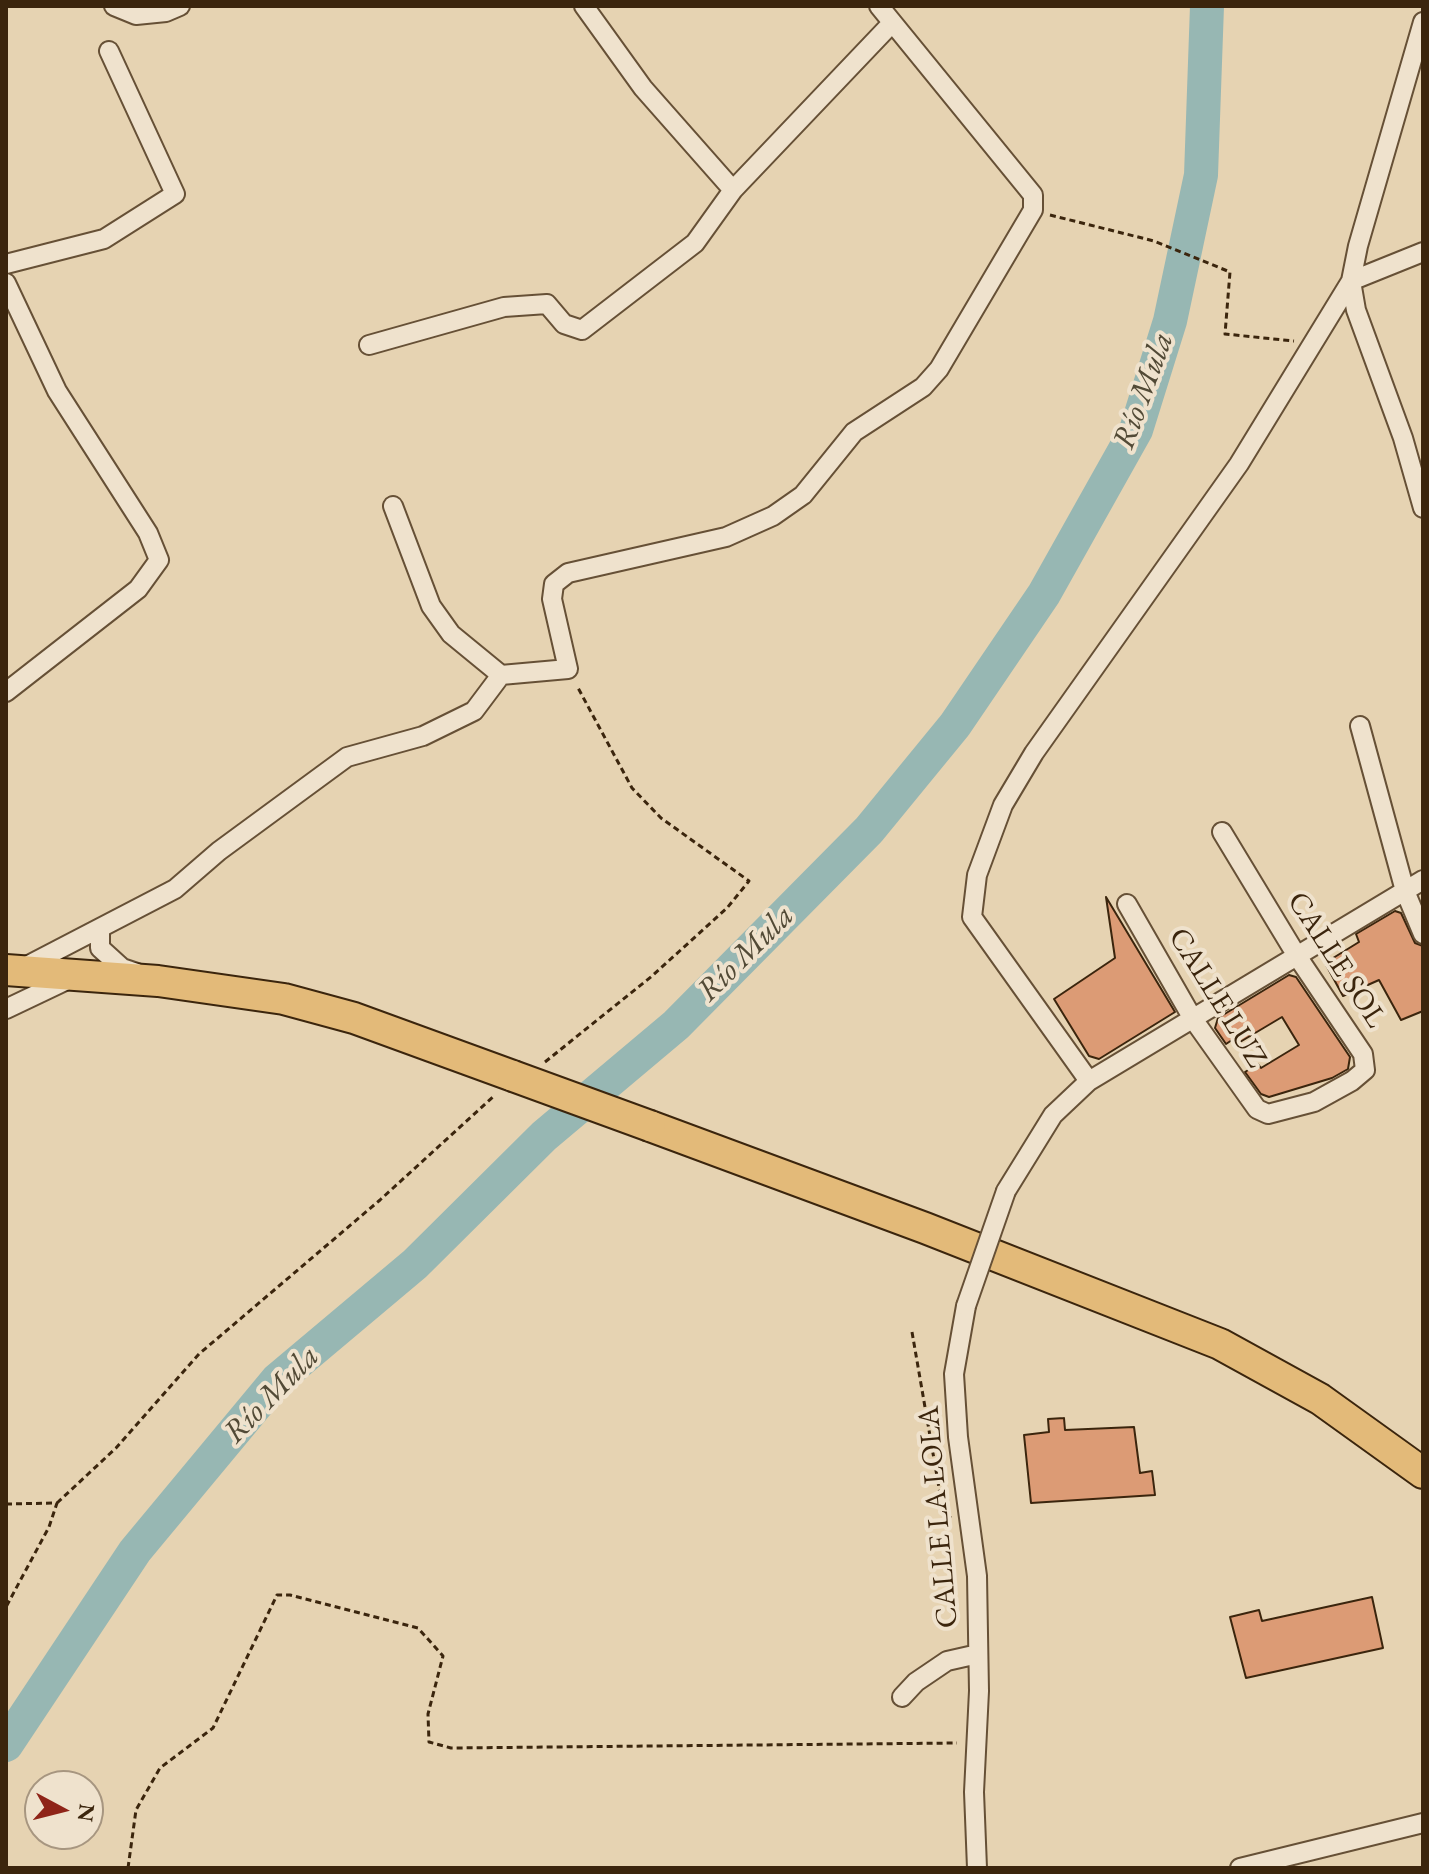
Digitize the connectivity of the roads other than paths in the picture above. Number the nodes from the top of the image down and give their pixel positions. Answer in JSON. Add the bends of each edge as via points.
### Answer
{"nodes":[{"id":1,"x":114,"y":6,"type":"edge"},
{"id":2,"x":180,"y":6,"type":"edge"},
{"id":3,"x":584,"y":6,"type":"edge"},
{"id":4,"x":879,"y":6,"type":"edge"},
{"id":5,"x":1423,"y":22,"type":"edge"},
{"id":6,"x":892,"y":23,"type":"junction"},
{"id":7,"x":109,"y":51,"type":"dead end"},
{"id":8,"x":733,"y":190,"type":"junction"},
{"id":9,"x":1422,"y":255,"type":"edge"},
{"id":10,"x":6,"y":264,"type":"edge"},
{"id":11,"x":1351,"y":281,"type":"junction"},
{"id":12,"x":6,"y":283,"type":"edge"},
{"id":13,"x":369,"y":345,"type":"dead end"},
{"id":14,"x":393,"y":506,"type":"dead end"},
{"id":15,"x":1423,"y":508,"type":"edge"},
{"id":16,"x":501,"y":675,"type":"junction"},
{"id":17,"x":6,"y":692,"type":"edge"},
{"id":18,"x":1360,"y":726,"type":"dead end"},
{"id":19,"x":1222,"y":832,"type":"dead end"},
{"id":20,"x":1423,"y":880,"type":"edge"},
{"id":21,"x":1405,"y":891,"type":"junction"},
{"id":22,"x":1127,"y":904,"type":"dead end"},
{"id":23,"x":100,"y":931,"type":"junction"},
{"id":24,"x":1423,"y":934,"type":"edge"},
{"id":25,"x":1297,"y":956,"type":"junction"},
{"id":26,"x":12,"y":970,"type":"edge"},
{"id":27,"x":78,"y":975,"type":"junction"},
{"id":28,"x":158,"y":981,"type":"junction"},
{"id":29,"x":6,"y":1009,"type":"edge"},
{"id":30,"x":1193,"y":1019,"type":"junction"},
{"id":31,"x":1089,"y":1081,"type":"junction"},
{"id":32,"x":1268,"y":1114,"type":"joint"},
{"id":33,"x":1423,"y":1473,"type":"edge"},
{"id":34,"x":978,"y":1654,"type":"junction"},
{"id":35,"x":902,"y":1697,"type":"dead end"},
{"id":36,"x":1423,"y":1823,"type":"edge"},
{"id":37,"x":977,"y":1868,"type":"edge"},
{"id":38,"x":1240,"y":1868,"type":"edge"}],
"edges":[{"from":1,"to":2,"type":"street","via":[[136,15]]},
{"from":3,"to":8,"type":"street","via":[[643,88]]},
{"from":4,"to":6,"type":"street"},
{"from":5,"to":11,"type":"street"},
{"from":6,"to":8,"type":"street"},
{"from":6,"to":16,"type":"street","via":[[1033,195],[1033,210],[939,369],[923,387],[854,432],[803,495],[773,516],[726,537],[568,573],[554,584],[552,599],[568,669]]},
{"from":7,"to":10,"type":"street","via":[[175,194],[104,239]]},
{"from":8,"to":13,"type":"street","via":[[695,243],[582,330],[564,324],[547,304],[504,307]]},
{"from":9,"to":11,"type":"street"},
{"from":11,"to":15,"type":"street","via":[[1356,310]]},
{"from":11,"to":31,"type":"street","via":[[1230,477],[1034,753],[1003,805],[977,875],[972,917]]},
{"from":12,"to":17,"type":"street","via":[[57,391],[148,533],[159,560],[138,589]]},
{"from":14,"to":16,"type":"street","via":[[431,606],[451,634]]},
{"from":16,"to":23,"type":"street","via":[[474,711],[423,736],[347,757],[175,889]]},
{"from":18,"to":21,"type":"street"},
{"from":19,"to":25,"type":"street","name":"CALLE SOL"},
{"from":20,"to":21,"type":"street","name":"CALLE LA LOLA"},
{"from":21,"to":24,"type":"street"},
{"from":21,"to":25,"type":"street","name":"CALLE LA LOLA"},
{"from":22,"to":30,"type":"street","name":"CALLE LUZ"},
{"from":23,"to":26,"type":"street"},
{"from":23,"to":28,"type":"street","via":[[100,948],[122,968]]},
{"from":25,"to":30,"type":"street","name":"CALLE LA LOLA"},
{"from":25,"to":32,"type":"street","name":"CALLE SOL","via":[[1363,1054],[1365,1070],[1314,1102]]},
{"from":26,"to":27,"type":"highway"},
{"from":27,"to":28,"type":"highway"},
{"from":27,"to":29,"type":"street"},
{"from":28,"to":33,"type":"highway","bridge":true,"via":[[326,1011],[520,1076],[925,1228],[1220,1344],[1320,1399]]},
{"from":30,"to":31,"type":"street","name":"CALLE LA LOLA"},
{"from":30,"to":32,"type":"street","name":"CALLE LUZ","via":[[1238,1086]]},
{"from":31,"to":34,"type":"street","name":"CALLE LA LOLA","bridge":true,"via":[[1053,1115],[1006,1191],[966,1306],[954,1374],[977,1576]]},
{"from":34,"to":35,"type":"street","via":[[947,1661]]},
{"from":34,"to":37,"type":"street","name":"CALLE LA LOLA"},
{"from":36,"to":38,"type":"street"}]}
